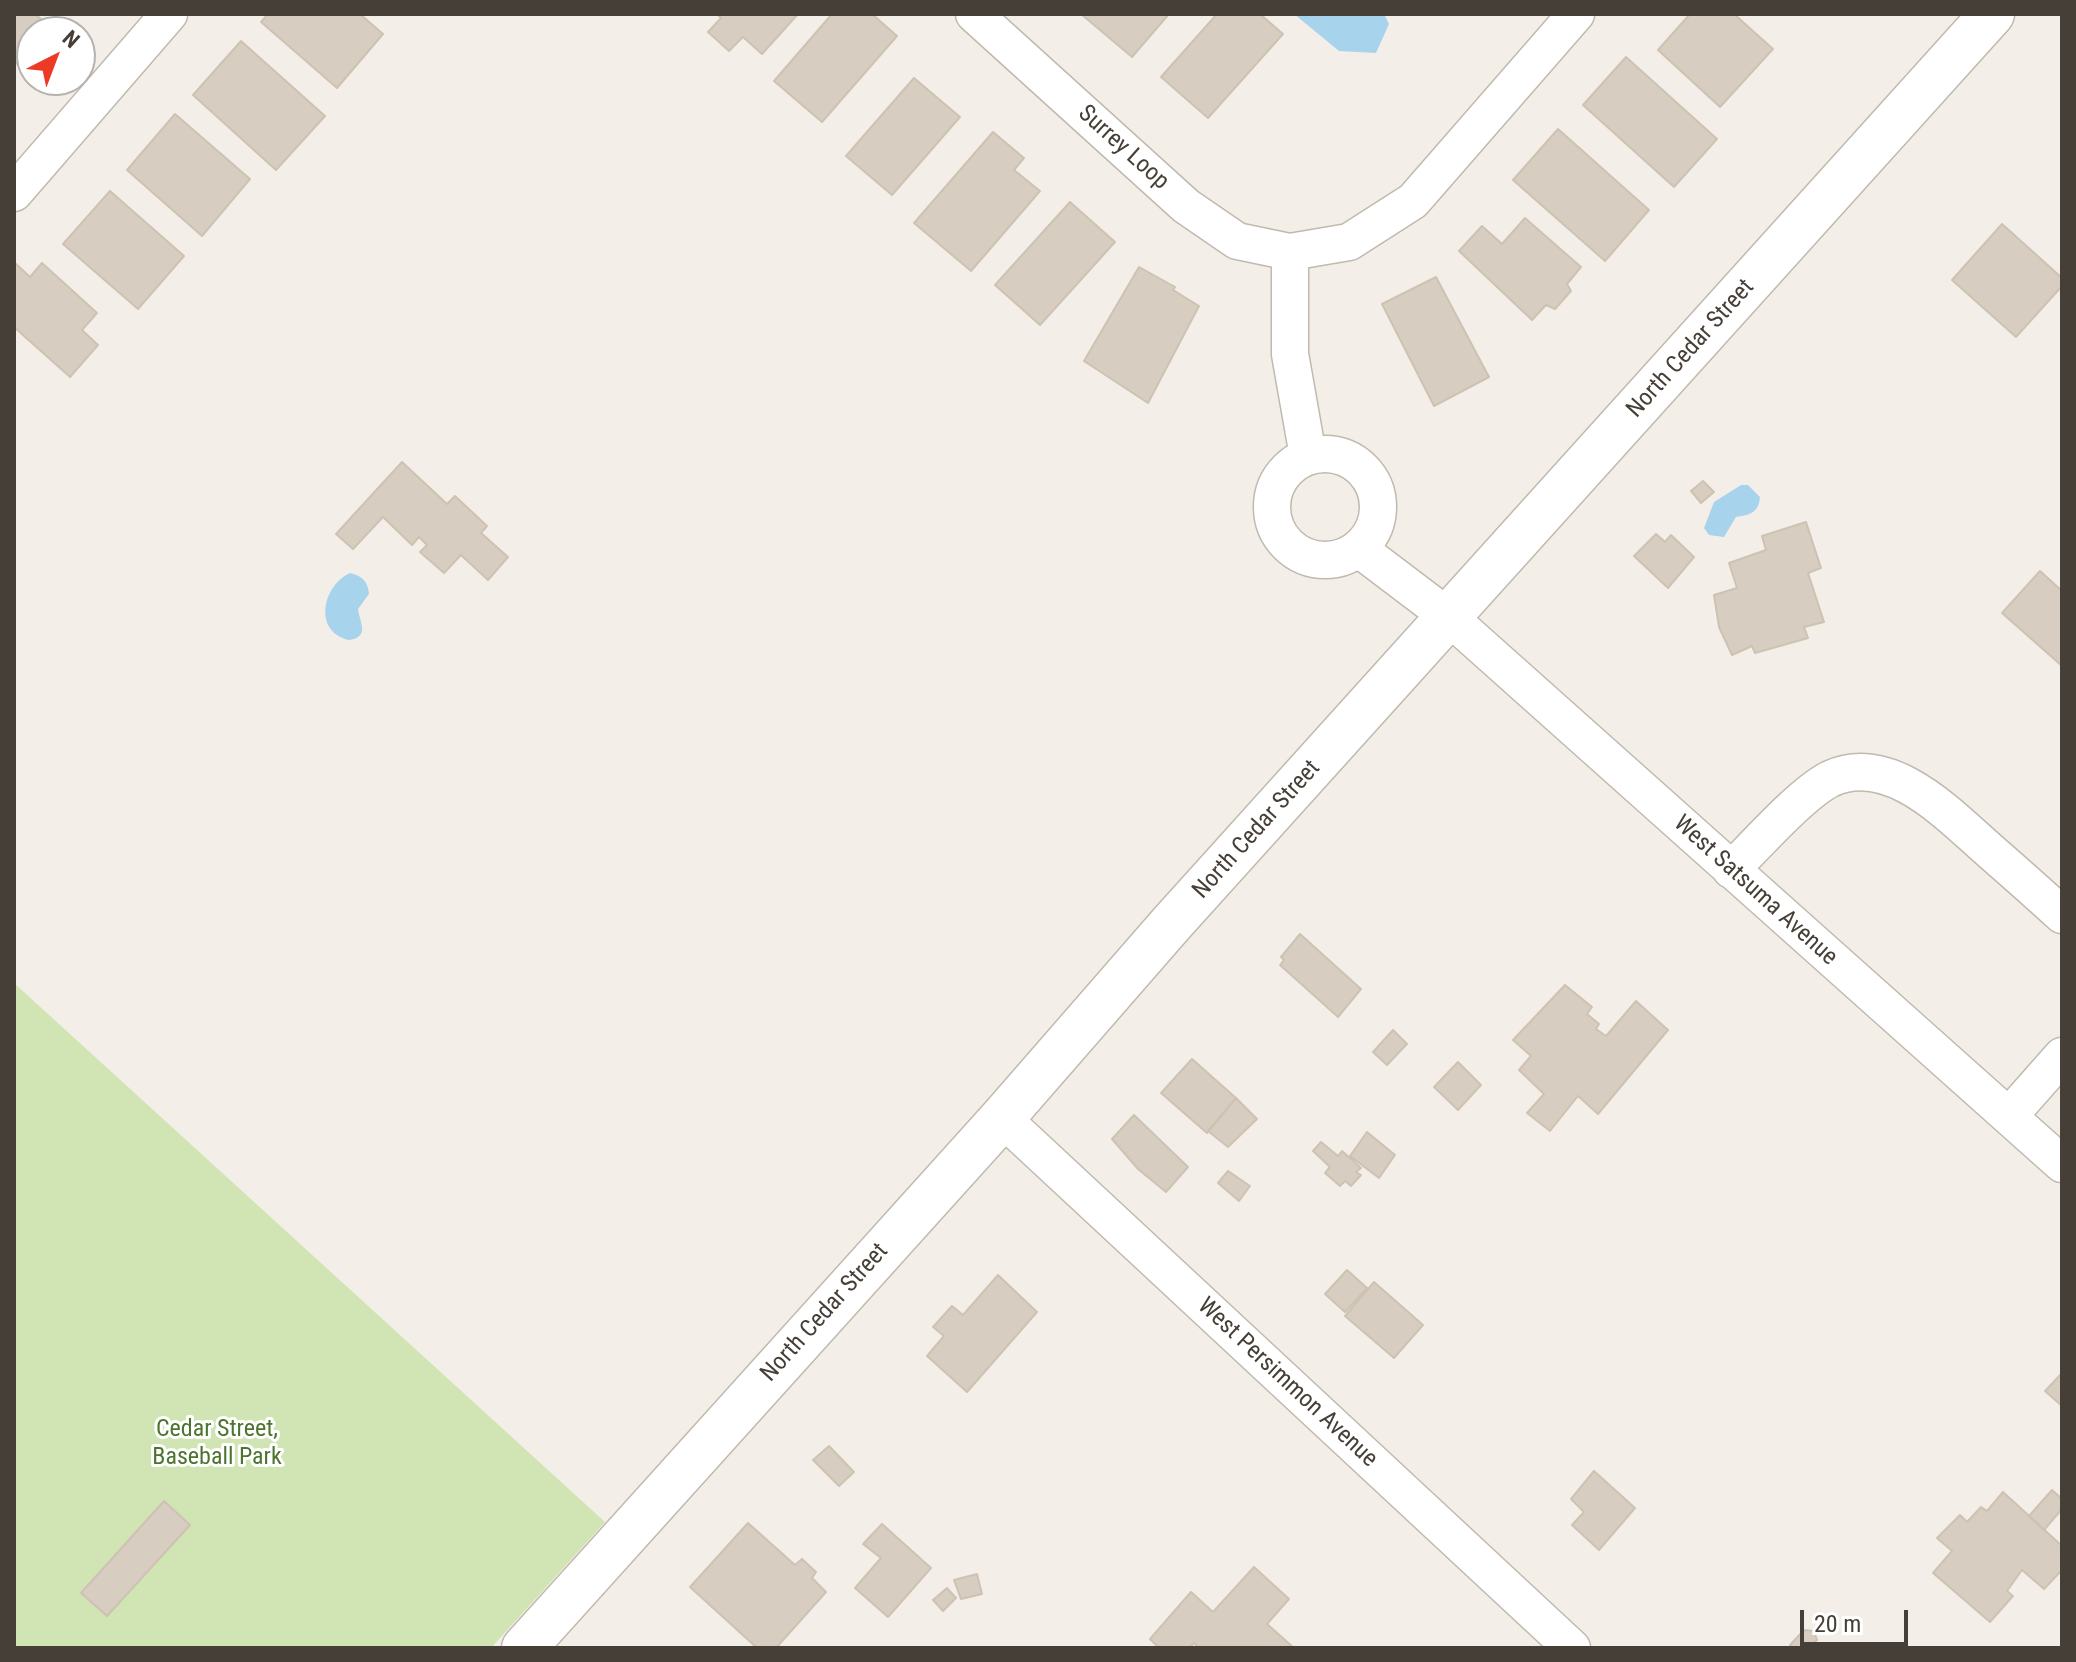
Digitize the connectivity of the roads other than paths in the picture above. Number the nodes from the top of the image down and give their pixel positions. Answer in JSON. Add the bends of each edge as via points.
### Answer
{"nodes":[{"id":1,"x":169,"y":14,"type":"edge"},
{"id":2,"x":974,"y":14,"type":"edge"},
{"id":3,"x":1576,"y":14,"type":"edge"},
{"id":4,"x":1992,"y":14,"type":"edge"},
{"id":5,"x":14,"y":193,"type":"edge"},
{"id":6,"x":1290,"y":252,"type":"junction"},
{"id":7,"x":1308,"y":456,"type":"junction"},
{"id":8,"x":1359,"y":549,"type":"junction"},
{"id":9,"x":1450,"y":618,"type":"junction"},
{"id":10,"x":1731,"y":870,"type":"junction"},
{"id":11,"x":2062,"y":915,"type":"edge"},
{"id":12,"x":2062,"y":1056,"type":"edge"},
{"id":13,"x":2009,"y":1116,"type":"junction"},
{"id":14,"x":1002,"y":1118,"type":"junction"},
{"id":15,"x":2062,"y":1164,"type":"edge"},
{"id":16,"x":535,"y":1644,"type":"edge"},
{"id":17,"x":1572,"y":1648,"type":"edge"}],
"edges":[{"from":1,"to":5,"type":"street"},
{"from":2,"to":6,"type":"street","name":"Surrey Loop","via":[[1186,206],[1237,241]]},
{"from":3,"to":6,"type":"street","name":"Surrey Loop","via":[[1413,201],[1349,242]]},
{"from":4,"to":9,"type":"street","name":"North Cedar Street"},
{"from":6,"to":7,"type":"street","via":[[1290,354]]},
{"from":7,"to":8,"type":"street","via":[[1338,455],[1371,479],[1379,510],[1375,528]]},
{"from":7,"to":8,"type":"street","via":[[1291,465],[1273,495],[1278,532],[1302,555],[1321,561]]},
{"from":8,"to":9,"type":"street"},
{"from":9,"to":10,"type":"street","name":"West Satsuma Avenue"},
{"from":9,"to":14,"type":"street","name":"North Cedar Street"},
{"from":10,"to":11,"type":"street","via":[[1803,799],[1831,779],[1859,773],[1887,776],[1937,804]]},
{"from":10,"to":13,"type":"street","name":"West Satsuma Avenue"},
{"from":12,"to":13,"type":"street"},
{"from":13,"to":15,"type":"street","name":"West Satsuma Avenue"},
{"from":14,"to":16,"type":"street","name":"North Cedar Street"},
{"from":14,"to":17,"type":"street","name":"West Persimmon Avenue"}]}
